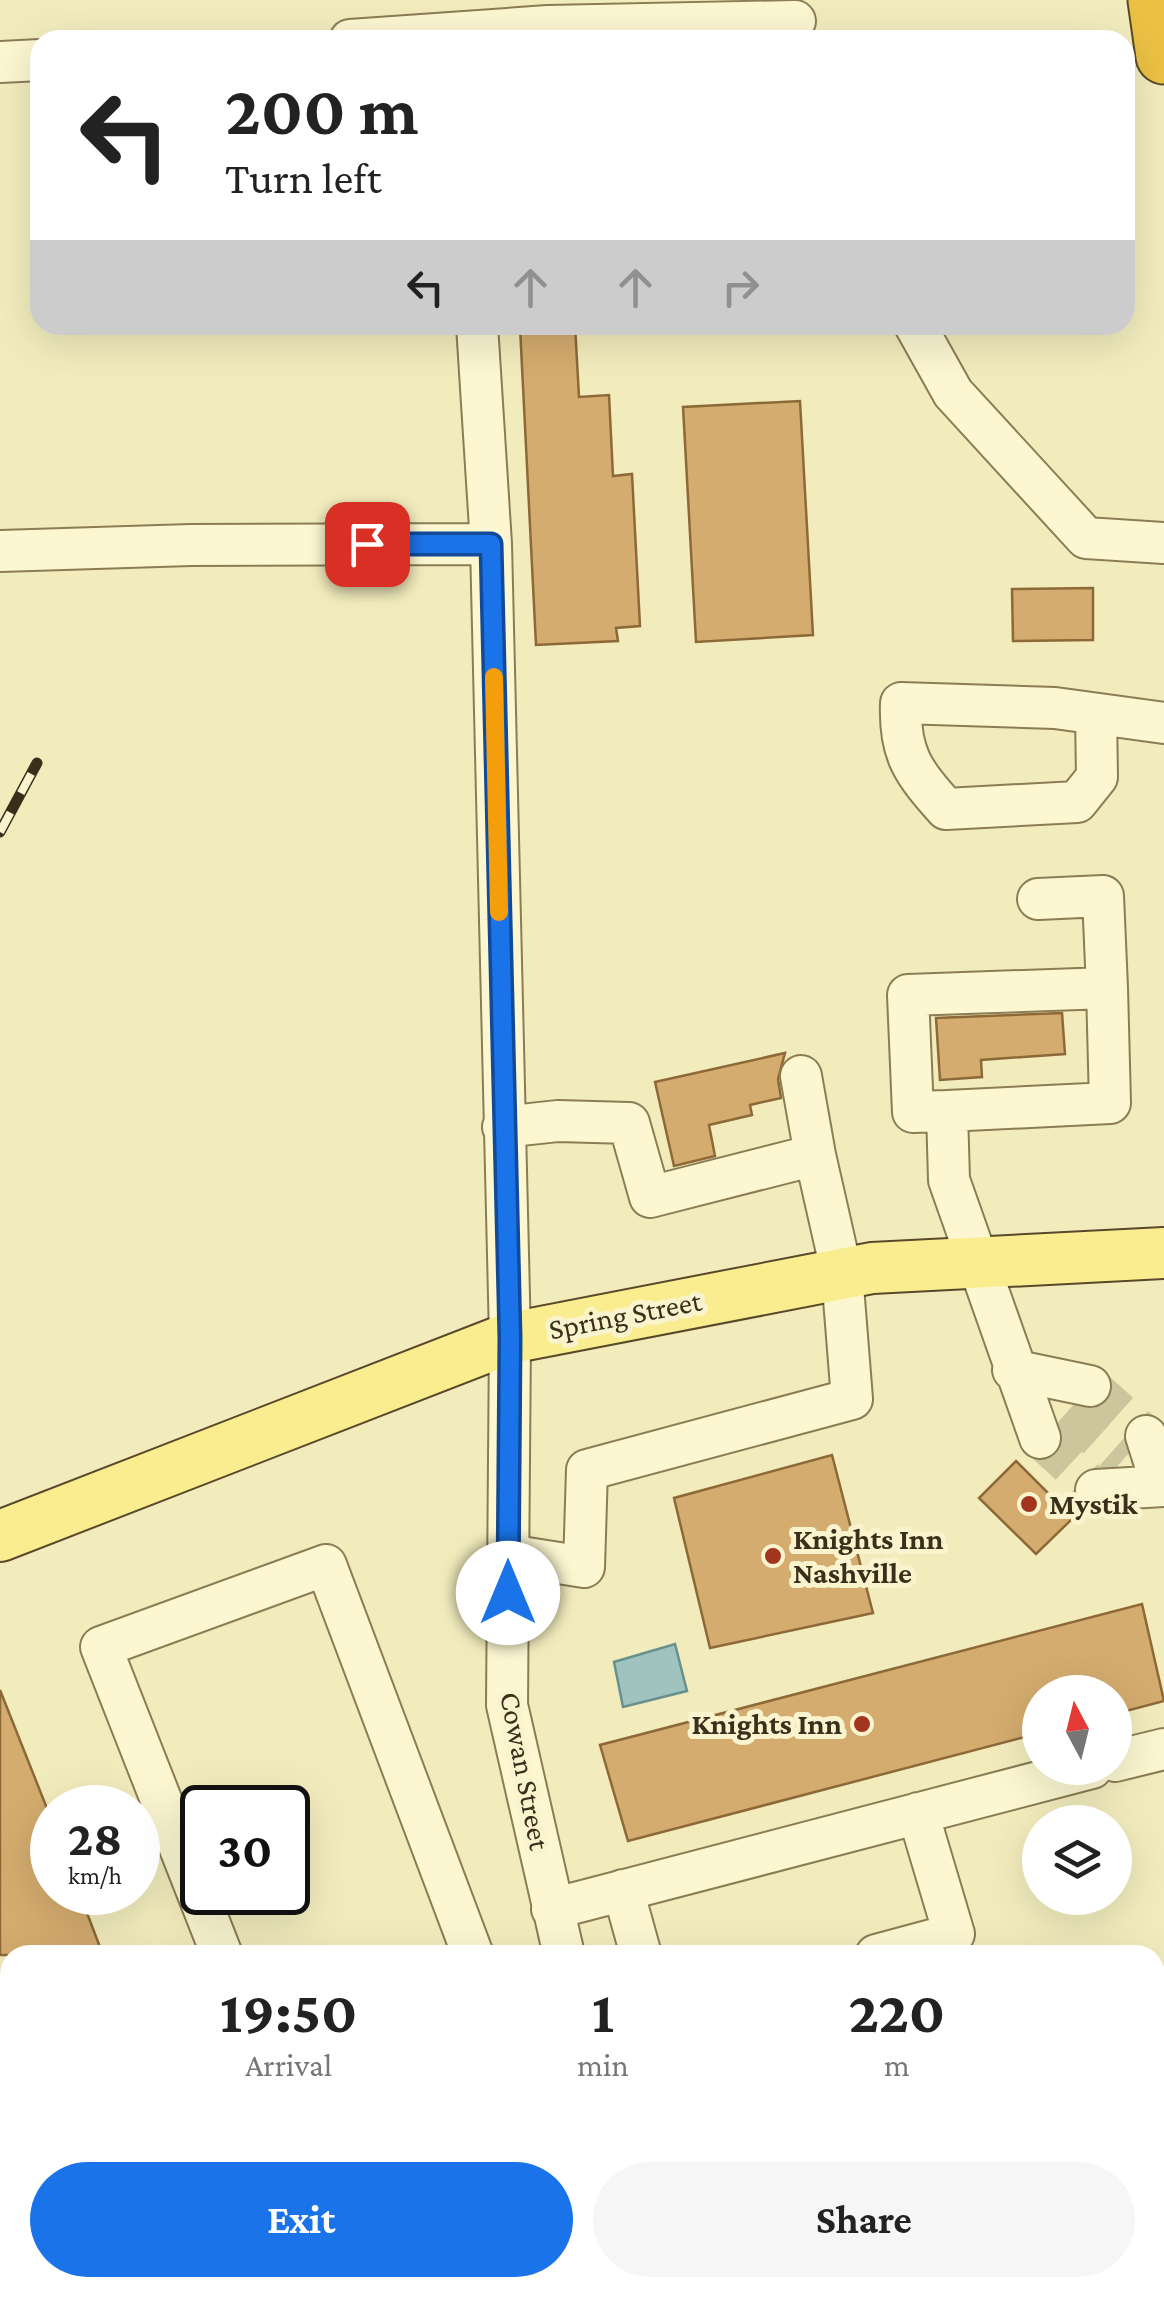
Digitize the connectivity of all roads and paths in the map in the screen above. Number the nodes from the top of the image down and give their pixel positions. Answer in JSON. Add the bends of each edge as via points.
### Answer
{"nodes":[{"id":1,"x":1156,"y":0,"type":"edge"},
{"id":2,"x":796,"y":21,"type":"dead end"},
{"id":3,"x":461,"y":23,"type":"edge"},
{"id":4,"x":415,"y":30,"type":"edge"},
{"id":5,"x":1164,"y":56,"type":"edge"},
{"id":6,"x":30,"y":60,"type":"edge"},
{"id":7,"x":0,"y":62,"type":"edge"},
{"id":8,"x":478,"y":335,"type":"edge"},
{"id":9,"x":921,"y":335,"type":"edge"},
{"id":10,"x":491,"y":544,"type":"junction"},
{"id":11,"x":1164,"y":544,"type":"edge"},
{"id":12,"x":0,"y":551,"type":"edge"},
{"id":13,"x":1096,"y":714,"type":"junction"},
{"id":14,"x":1164,"y":722,"type":"edge"},
{"id":15,"x":1038,"y":899,"type":"dead end"},
{"id":16,"x":1106,"y":988,"type":"junction"},
{"id":17,"x":801,"y":1076,"type":"dead end"},
{"id":18,"x":947,"y":1110,"type":"junction"},
{"id":19,"x":504,"y":1127,"type":"junction"},
{"id":20,"x":814,"y":1156,"type":"junction"},
{"id":21,"x":1164,"y":1252,"type":"edge"},
{"id":22,"x":980,"y":1262,"type":"junction"},
{"id":23,"x":842,"y":1274,"type":"junction"},
{"id":24,"x":510,"y":1338,"type":"junction"},
{"id":25,"x":1013,"y":1370,"type":"junction"},
{"id":26,"x":1163,"y":1486,"type":"edge"},
{"id":27,"x":0,"y":1536,"type":"edge"},
{"id":28,"x":508,"y":1555,"type":"junction"},
{"id":29,"x":1164,"y":1749,"type":"edge"},
{"id":30,"x":1132,"y":1757,"type":"edge"},
{"id":31,"x":1026,"y":1785,"type":"edge"},
{"id":32,"x":918,"y":1813,"type":"junction"},
{"id":33,"x":623,"y":1890,"type":"junction"},
{"id":34,"x":552,"y":1909,"type":"junction"},
{"id":35,"x":218,"y":1945,"type":"edge"},
{"id":36,"x":469,"y":1945,"type":"edge"},
{"id":37,"x":561,"y":1945,"type":"edge"},
{"id":38,"x":638,"y":1945,"type":"edge"},
{"id":39,"x":913,"y":1945,"type":"edge"}],
"edges":[{"from":1,"to":5,"type":"highway"},
{"from":2,"to":3,"type":"street"},
{"from":3,"to":4,"type":"street"},
{"from":6,"to":7,"type":"street"},
{"from":8,"to":10,"type":"street","name":"Cowan Street"},
{"from":9,"to":11,"type":"street","via":[[953,392],[1086,538]]},
{"from":10,"to":12,"type":"street"},
{"from":10,"to":19,"type":"street","name":"Cowan Street"},
{"from":13,"to":13,"type":"street","via":[[901,703],[900,739],[920,780],[946,809],[1078,802],[1097,776]]},
{"from":13,"to":14,"type":"street"},
{"from":15,"to":16,"type":"street","via":[[1104,896]]},
{"from":16,"to":18,"type":"street","via":[[1110,1103]]},
{"from":16,"to":18,"type":"street","via":[[908,995],[913,1112]]},
{"from":17,"to":20,"type":"street"},
{"from":18,"to":22,"type":"street","via":[[949,1180]]},
{"from":19,"to":20,"type":"street","via":[[629,1123],[650,1196]]},
{"from":19,"to":24,"type":"street","name":"Cowan Street"},
{"from":20,"to":23,"type":"street"},
{"from":21,"to":22,"type":"main road","name":"Spring Street"},
{"from":22,"to":23,"type":"main road","name":"Spring Street"},
{"from":22,"to":25,"type":"street"},
{"from":23,"to":24,"type":"main road","name":"Spring Street"},
{"from":23,"to":28,"type":"street","via":[[852,1399],[587,1470],[584,1568]]},
{"from":24,"to":27,"type":"main road","name":"Spring Street"},
{"from":24,"to":28,"type":"street","name":"Cowan Street"},
{"from":25,"to":25,"type":"street","via":[[1066,1412]]},
{"from":26,"to":26,"type":"street","via":[[1121,1462]]},
{"from":28,"to":34,"type":"street","name":"Cowan Street","via":[[507,1706]]},
{"from":29,"to":30,"type":"street"},
{"from":31,"to":32,"type":"street"},
{"from":32,"to":33,"type":"street"},
{"from":32,"to":39,"type":"street","via":[[954,1934]]},
{"from":33,"to":34,"type":"street"},
{"from":33,"to":38,"type":"street"},
{"from":34,"to":37,"type":"street","name":"Cowan Street"},
{"from":35,"to":36,"type":"street","via":[[100,1647],[326,1565]]}]}
